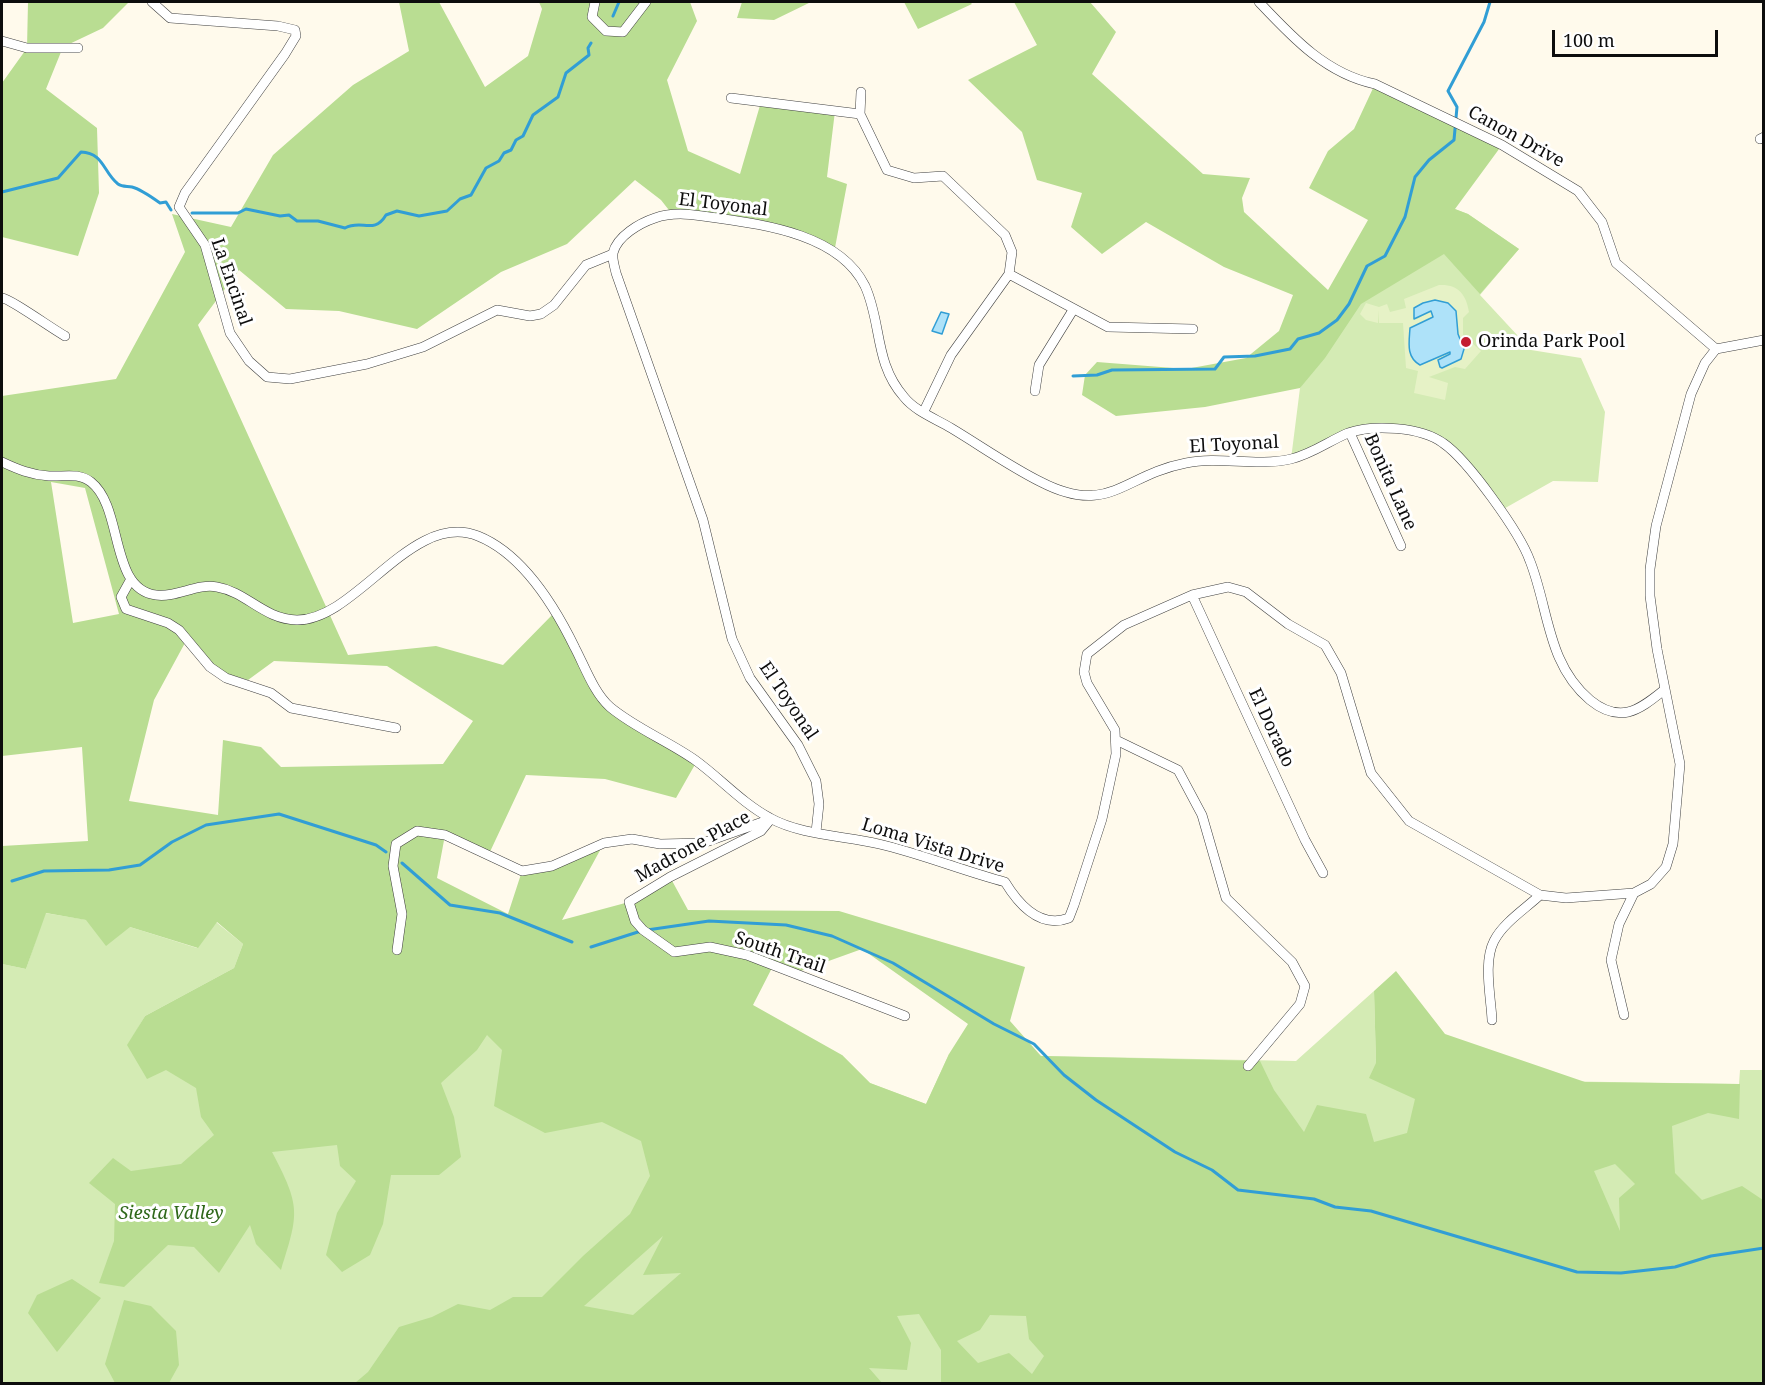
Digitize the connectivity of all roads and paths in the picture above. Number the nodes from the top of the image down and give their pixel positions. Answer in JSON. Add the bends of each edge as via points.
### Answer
{"nodes":[{"id":1,"x":152,"y":2,"type":"edge"},
{"id":2,"x":595,"y":2,"type":"edge"},
{"id":3,"x":646,"y":2,"type":"edge"},
{"id":4,"x":1259,"y":2,"type":"edge"},
{"id":5,"x":2,"y":41,"type":"edge"},
{"id":6,"x":78,"y":48,"type":"dead end"},
{"id":7,"x":861,"y":92,"type":"dead end"},
{"id":8,"x":731,"y":98,"type":"dead end"},
{"id":9,"x":860,"y":114,"type":"junction"},
{"id":10,"x":613,"y":254,"type":"junction"},
{"id":11,"x":1009,"y":274,"type":"junction"},
{"id":12,"x":2,"y":298,"type":"edge"},
{"id":13,"x":1073,"y":310,"type":"junction"},
{"id":14,"x":1192,"y":329,"type":"dead end"},
{"id":15,"x":65,"y":336,"type":"dead end"},
{"id":16,"x":1764,"y":340,"type":"edge"},
{"id":17,"x":1716,"y":349,"type":"junction"},
{"id":18,"x":1035,"y":391,"type":"dead end"},
{"id":19,"x":924,"y":411,"type":"junction"},
{"id":20,"x":1350,"y":433,"type":"junction"},
{"id":21,"x":2,"y":462,"type":"edge"},
{"id":22,"x":1401,"y":546,"type":"dead end"},
{"id":23,"x":130,"y":579,"type":"junction"},
{"id":24,"x":1192,"y":595,"type":"junction"},
{"id":25,"x":1664,"y":690,"type":"junction"},
{"id":26,"x":396,"y":728,"type":"dead end"},
{"id":27,"x":1116,"y":740,"type":"junction"},
{"id":28,"x":771,"y":819,"type":"junction"},
{"id":29,"x":816,"y":832,"type":"junction"},
{"id":30,"x":1323,"y":873,"type":"dead end"},
{"id":31,"x":1634,"y":893,"type":"junction"},
{"id":32,"x":1540,"y":895,"type":"junction"},
{"id":33,"x":629,"y":902,"type":"joint"},
{"id":34,"x":397,"y":950,"type":"dead end"},
{"id":35,"x":1624,"y":1015,"type":"dead end"},
{"id":36,"x":905,"y":1016,"type":"dead end"},
{"id":37,"x":1492,"y":1020,"type":"dead end"},
{"id":38,"x":1248,"y":1066,"type":"dead end"}],
"edges":[{"from":1,"to":10,"type":"street","name":"La Encinal","via":[[170,18],[295,30],[296,36],[285,54],[178,207],[205,245],[230,333],[249,361],[267,377],[290,379],[367,364],[423,347],[497,310],[541,314],[554,305],[586,265]]},
{"from":2,"to":3,"type":"street","via":[[592,17],[606,32],[623,32]]},
{"from":4,"to":17,"type":"street","name":"Canon Drive","via":[[1303,48],[1355,80],[1375,84],[1502,145],[1578,191],[1602,222],[1616,263]]},
{"from":5,"to":6,"type":"street","via":[[27,48]]},
{"from":7,"to":9,"type":"street"},
{"from":8,"to":9,"type":"street"},
{"from":9,"to":11,"type":"street","via":[[887,170],[914,178],[943,176],[1005,235],[1012,252]]},
{"from":10,"to":19,"type":"street","name":"El Toyonal","via":[[622,238],[635,227],[672,214],[764,224],[823,247],[852,268],[865,286],[885,367],[904,399]]},
{"from":10,"to":29,"type":"street","name":"El Toyonal","via":[[624,300],[703,520],[732,639],[750,678],[798,746],[816,781]]},
{"from":11,"to":13,"type":"street"},
{"from":11,"to":19,"type":"street","via":[[951,355]]},
{"from":12,"to":15,"type":"street"},
{"from":13,"to":14,"type":"street","via":[[1108,327]]},
{"from":13,"to":18,"type":"street","via":[[1039,365]]},
{"from":16,"to":17,"type":"street"},
{"from":17,"to":25,"type":"street","via":[[1690,394],[1653,542],[1650,596]]},
{"from":19,"to":20,"type":"street","name":"El Toyonal","via":[[1023,473],[1058,491],[1086,498],[1190,462],[1291,459]]},
{"from":20,"to":22,"type":"street","name":"Bonita Lane"},
{"from":20,"to":25,"type":"street","name":"El Toyonal","via":[[1364,428],[1424,434],[1441,441],[1465,464],[1520,539],[1530,559],[1552,645],[1579,691],[1597,706],[1628,712]]},
{"from":21,"to":23,"type":"street","via":[[29,473],[76,475],[93,483],[106,499]]},
{"from":23,"to":26,"type":"street","via":[[121,597],[126,609],[179,630],[210,667],[226,678],[271,693],[291,708]]},
{"from":23,"to":28,"type":"street","via":[[143,592],[154,596],[218,587],[263,612],[302,620],[317,617],[344,602],[385,566],[423,543],[454,533],[477,535],[506,553],[549,603],[609,706],[697,761]]},
{"from":24,"to":27,"type":"street","name":"Loma Vista Drive","via":[[1124,625],[1087,654],[1087,683],[1110,720]]},
{"from":24,"to":30,"type":"street","name":"El Dorado"},
{"from":24,"to":32,"type":"street","name":"Loma Vista Drive","via":[[1211,589],[1237,589],[1326,645],[1341,673],[1371,773],[1409,821]]},
{"from":25,"to":31,"type":"street","name":"Loma Vista Drive","via":[[1680,764],[1673,844],[1660,877]]},
{"from":27,"to":29,"type":"street","name":"Loma Vista Drive","via":[[1102,819],[1069,918],[1059,922],[1035,915],[1017,902],[1005,882],[880,844]]},
{"from":27,"to":38,"type":"street","via":[[1178,770],[1202,815],[1226,898],[1293,962],[1305,986],[1294,1013]]},
{"from":28,"to":29,"type":"street"},
{"from":28,"to":33,"type":"street","name":"Madrone Place","via":[[761,831]]},
{"from":28,"to":34,"type":"street","via":[[703,843],[660,844],[632,839],[604,843],[552,866],[522,871],[445,835],[417,831],[396,844],[393,866],[402,914]]},
{"from":31,"to":32,"type":"street","name":"Loma Vista Drive","via":[[1566,898]]},
{"from":31,"to":35,"type":"street","via":[[1619,924],[1611,960]]},
{"from":32,"to":37,"type":"street","via":[[1500,931],[1493,943],[1489,959]]},
{"from":33,"to":36,"type":"street","name":"South Trail","via":[[635,921],[643,930],[674,952],[710,947],[747,955]]}]}
